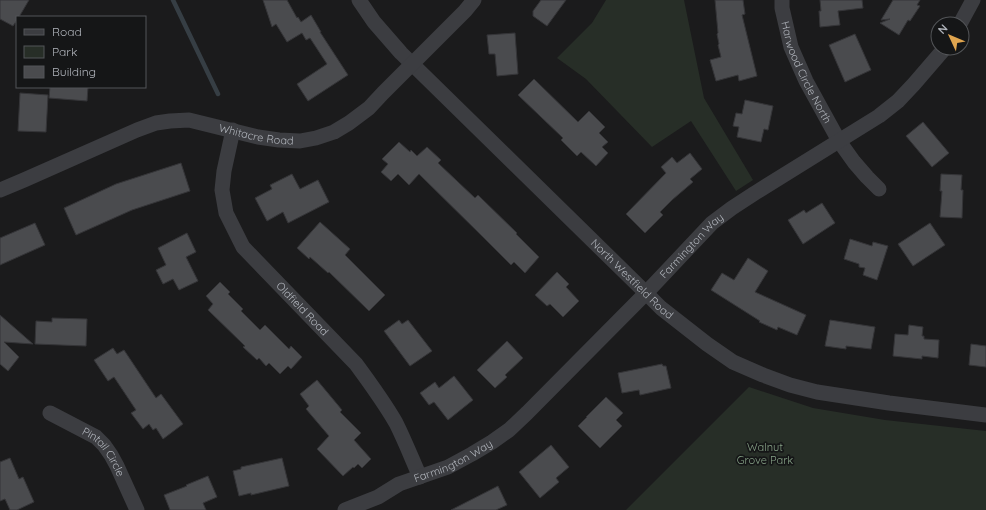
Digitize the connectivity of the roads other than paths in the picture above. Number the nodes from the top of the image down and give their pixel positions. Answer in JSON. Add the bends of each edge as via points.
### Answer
{"nodes":[{"id":1,"x":359,"y":0,"type":"edge"},
{"id":2,"x":474,"y":0,"type":"edge"},
{"id":3,"x":782,"y":0,"type":"edge"},
{"id":4,"x":973,"y":0,"type":"edge"},
{"id":5,"x":964,"y":16,"type":"edge"},
{"id":6,"x":938,"y":56,"type":"edge"},
{"id":7,"x":412,"y":64,"type":"junction"},
{"id":8,"x":233,"y":130,"type":"junction"},
{"id":9,"x":839,"y":141,"type":"junction"},
{"id":10,"x":879,"y":189,"type":"dead end"},
{"id":11,"x":0,"y":190,"type":"edge"},
{"id":12,"x":646,"y":292,"type":"junction"},
{"id":13,"x":50,"y":413,"type":"dead end"},
{"id":14,"x":986,"y":415,"type":"edge"},
{"id":15,"x":420,"y":477,"type":"junction"},
{"id":16,"x":137,"y":510,"type":"edge"},
{"id":17,"x":345,"y":510,"type":"edge"}],
"edges":[{"from":1,"to":7,"type":"street","name":"North Westfield Road","via":[[374,22]]},
{"from":2,"to":7,"type":"street","name":"Whitacre Road"},
{"from":3,"to":9,"type":"street","name":"Harwood Circle North","via":[[791,47],[806,81]]},
{"from":4,"to":5,"type":"street"},
{"from":6,"to":9,"type":"street","name":"Farmington Way","via":[[898,101]]},
{"from":7,"to":8,"type":"street","name":"Whitacre Road","via":[[369,108],[334,132],[300,141],[258,137]]},
{"from":7,"to":12,"type":"street","name":"North Westfield Road"},
{"from":8,"to":11,"type":"street","name":"Whitacre Road","via":[[189,120],[156,123]]},
{"from":8,"to":15,"type":"street","name":"Oldfield Road","via":[[222,190],[226,212],[243,246],[356,364],[395,422]]},
{"from":9,"to":10,"type":"street","name":"Harwood Circle North"},
{"from":9,"to":12,"type":"street","name":"Farmington Way","via":[[712,223]]},
{"from":12,"to":14,"type":"street","name":"North Westfield Road","via":[[661,308],[733,362],[790,385],[817,392]]},
{"from":12,"to":15,"type":"street","name":"Farmington Way","via":[[509,430],[448,467]]},
{"from":13,"to":16,"type":"street","name":"Pintail Circle","via":[[96,437],[104,445],[117,466]]},
{"from":15,"to":17,"type":"street","name":"Farmington Way","via":[[399,484],[378,497]]}]}
